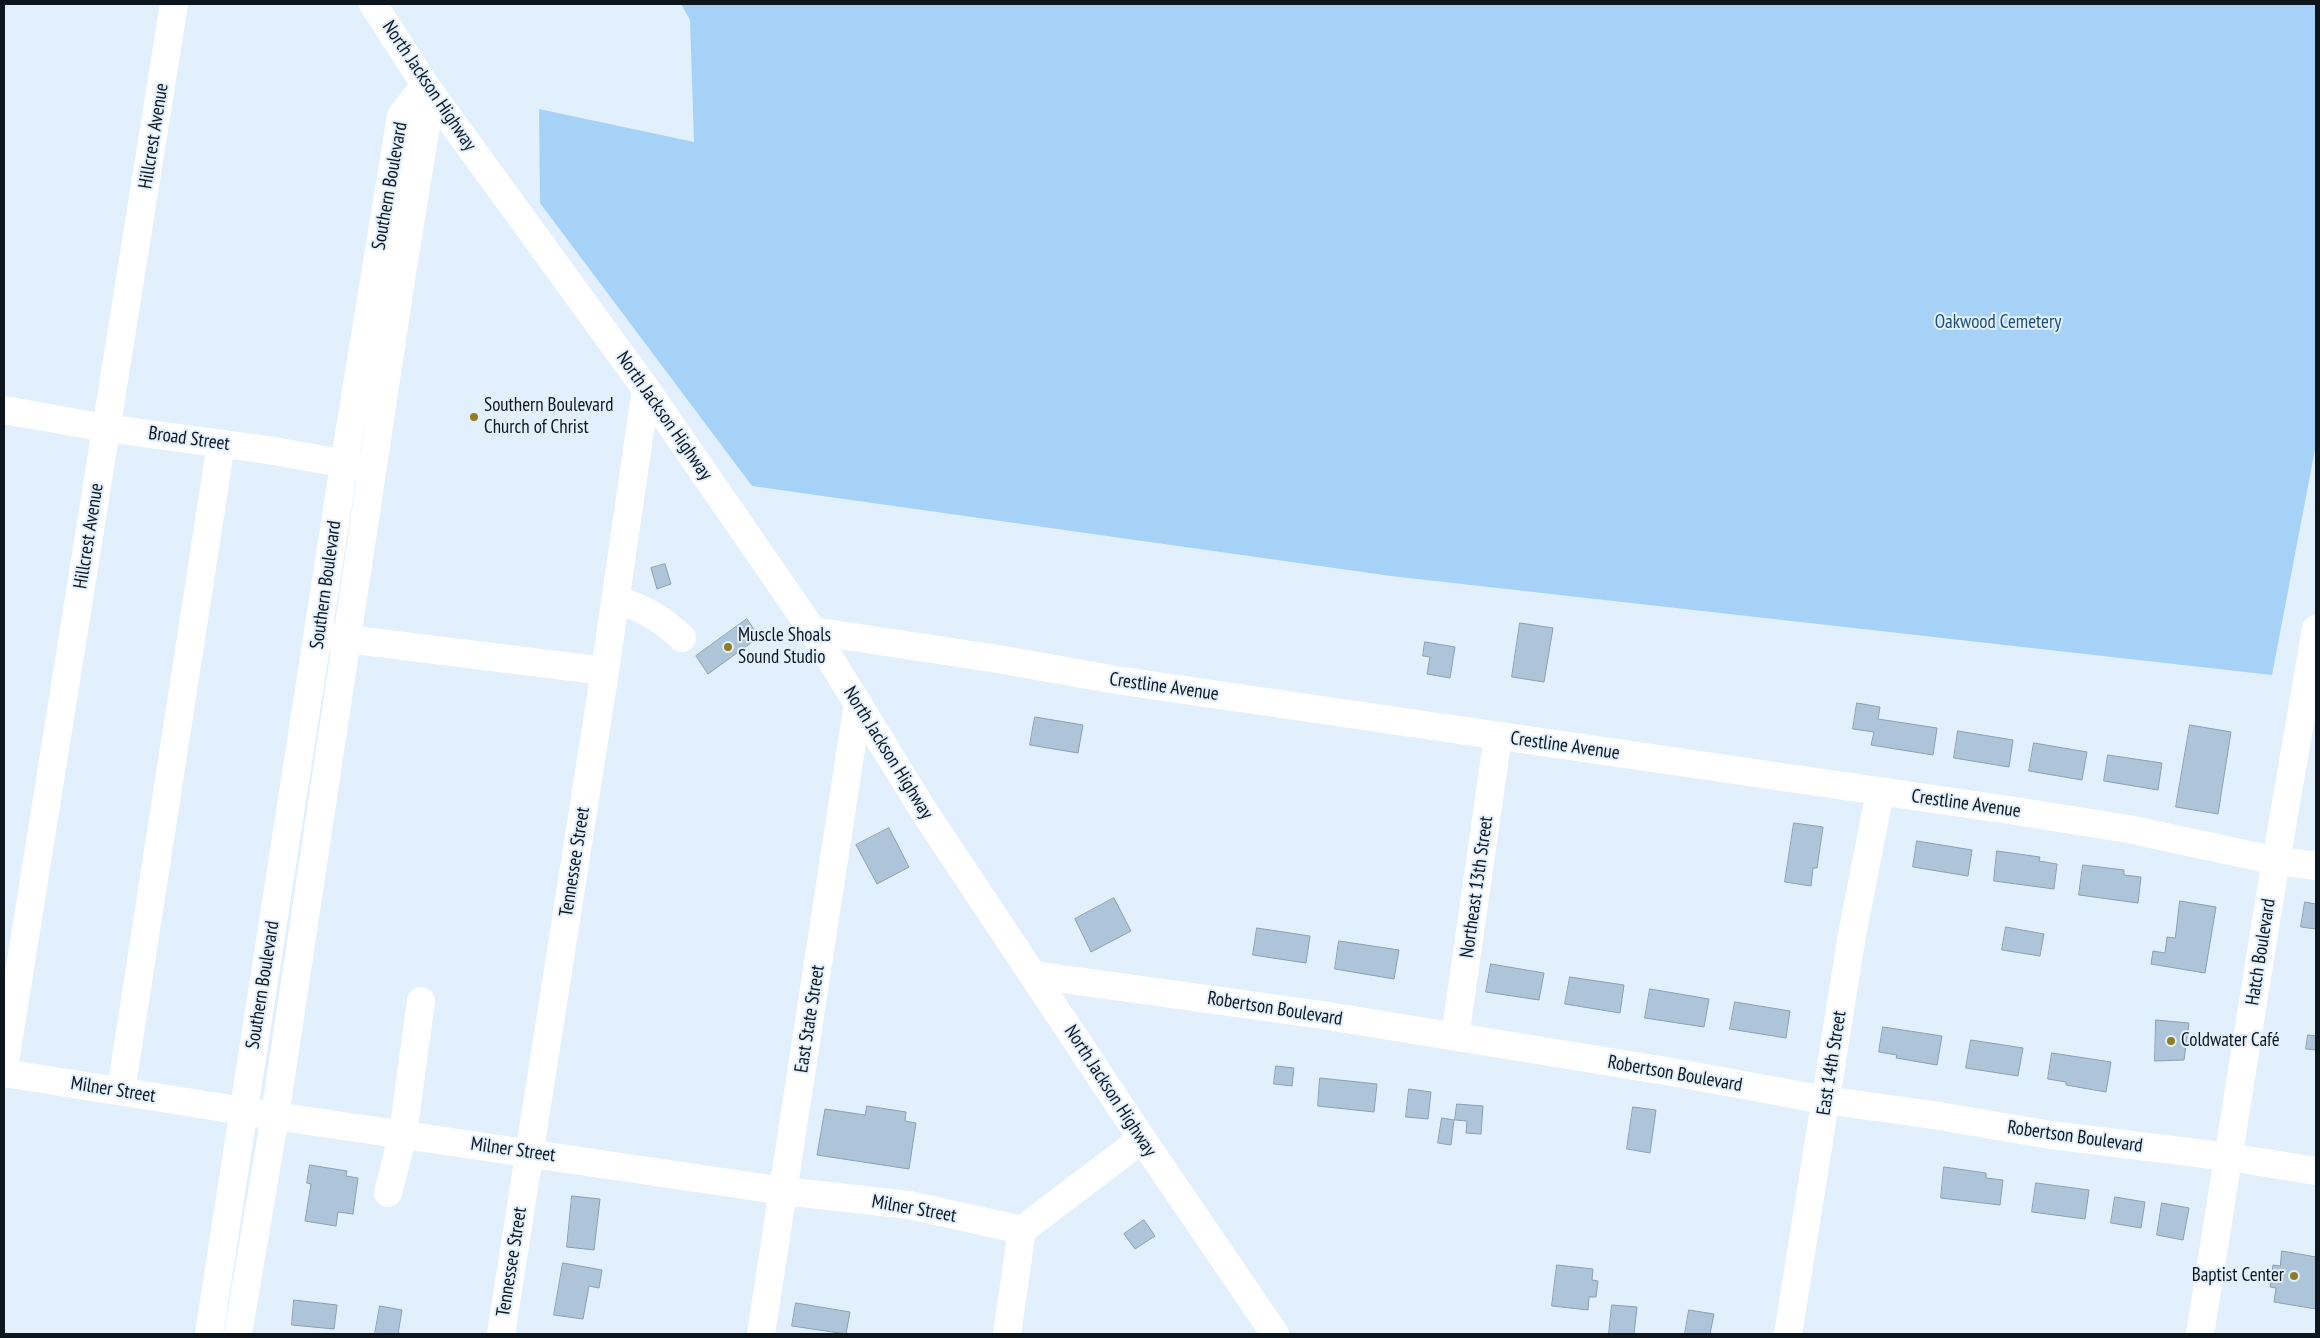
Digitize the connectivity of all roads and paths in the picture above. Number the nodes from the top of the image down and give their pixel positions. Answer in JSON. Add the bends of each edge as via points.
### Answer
{"nodes":[{"id":1,"x":174,"y":4,"type":"edge"},
{"id":2,"x":374,"y":4,"type":"edge"},
{"id":3,"x":426,"y":85,"type":"junction"},
{"id":4,"x":646,"y":389,"type":"junction"},
{"id":5,"x":4,"y":410,"type":"edge"},
{"id":6,"x":106,"y":428,"type":"junction"},
{"id":7,"x":221,"y":444,"type":"junction"},
{"id":8,"x":344,"y":465,"type":"junction"},
{"id":9,"x":374,"y":469,"type":"junction"},
{"id":10,"x":615,"y":599,"type":"junction"},
{"id":11,"x":2316,"y":629,"type":"edge"},
{"id":12,"x":813,"y":631,"type":"junction"},
{"id":13,"x":319,"y":635,"type":"junction"},
{"id":14,"x":348,"y":638,"type":"junction"},
{"id":15,"x":682,"y":638,"type":"dead end"},
{"id":16,"x":605,"y":671,"type":"junction"},
{"id":17,"x":858,"y":703,"type":"junction"},
{"id":18,"x":1498,"y":736,"type":"junction"},
{"id":19,"x":1880,"y":792,"type":"junction"},
{"id":20,"x":2277,"y":861,"type":"junction"},
{"id":21,"x":2316,"y":866,"type":"edge"},
{"id":22,"x":1034,"y":975,"type":"junction"},
{"id":23,"x":421,"y":1001,"type":"dead end"},
{"id":24,"x":1456,"y":1037,"type":"junction"},
{"id":25,"x":4,"y":1068,"type":"edge"},
{"id":26,"x":4,"y":1072,"type":"edge"},
{"id":27,"x":121,"y":1091,"type":"junction"},
{"id":28,"x":1825,"y":1100,"type":"junction"},
{"id":29,"x":242,"y":1111,"type":"junction"},
{"id":30,"x":275,"y":1116,"type":"junction"},
{"id":31,"x":403,"y":1134,"type":"junction"},
{"id":32,"x":1142,"y":1139,"type":"junction"},
{"id":33,"x":529,"y":1152,"type":"junction"},
{"id":34,"x":2229,"y":1157,"type":"junction"},
{"id":35,"x":2316,"y":1171,"type":"edge"},
{"id":36,"x":784,"y":1191,"type":"junction"},
{"id":37,"x":388,"y":1193,"type":"dead end"},
{"id":38,"x":1022,"y":1230,"type":"junction"},
{"id":39,"x":209,"y":1334,"type":"edge"},
{"id":40,"x":238,"y":1334,"type":"edge"},
{"id":41,"x":501,"y":1334,"type":"edge"},
{"id":42,"x":761,"y":1334,"type":"edge"},
{"id":43,"x":1007,"y":1334,"type":"edge"},
{"id":44,"x":1277,"y":1334,"type":"edge"},
{"id":45,"x":1788,"y":1334,"type":"edge"},
{"id":46,"x":2200,"y":1334,"type":"edge"}],
"edges":[{"from":1,"to":6,"type":"street","name":"Hillcrest Avenue"},
{"from":2,"to":3,"type":"street","name":"North Jackson Highway"},
{"from":3,"to":4,"type":"street","name":"North Jackson Highway"},
{"from":3,"to":8,"type":"street","name":"Southern Boulevard","via":[[401,116]]},
{"from":3,"to":9,"type":"street","name":"Southern Boulevard","via":[[426,126]]},
{"from":4,"to":10,"type":"street","name":"Tennessee Street"},
{"from":4,"to":12,"type":"street","name":"North Jackson Highway"},
{"from":5,"to":6,"type":"street","name":"Broad Street"},
{"from":6,"to":7,"type":"street","name":"Broad Street"},
{"from":6,"to":25,"type":"street","name":"Hillcrest Avenue"},
{"from":7,"to":8,"type":"street","name":"Broad Street"},
{"from":7,"to":27,"type":"street"},
{"from":8,"to":9,"type":"street","name":"Broad Street"},
{"from":8,"to":13,"type":"street","name":"Southern Boulevard"},
{"from":9,"to":14,"type":"street","name":"Southern Boulevard"},
{"from":10,"to":15,"type":"street","via":[[643,608],[667,623]]},
{"from":10,"to":16,"type":"street","name":"Tennessee Street"},
{"from":11,"to":20,"type":"street","name":"Hatch Boulevard"},
{"from":12,"to":17,"type":"street","name":"North Jackson Highway"},
{"from":12,"to":18,"type":"street","name":"Crestline Avenue","via":[[1116,680]]},
{"from":13,"to":14,"type":"street"},
{"from":13,"to":29,"type":"street","name":"Southern Boulevard"},
{"from":14,"to":16,"type":"street"},
{"from":14,"to":30,"type":"street","name":"Southern Boulevard"},
{"from":16,"to":33,"type":"street","name":"Tennessee Street"},
{"from":17,"to":22,"type":"street","name":"North Jackson Highway","via":[[925,813]]},
{"from":17,"to":36,"type":"street","name":"East State Street"},
{"from":18,"to":19,"type":"street","name":"Crestline Avenue"},
{"from":18,"to":24,"type":"street","name":"Northeast 13th Street"},
{"from":19,"to":20,"type":"street","name":"Crestline Avenue","via":[[2128,829]]},
{"from":19,"to":28,"type":"street","name":"East 14th Street"},
{"from":20,"to":21,"type":"street","name":"Crestline Avenue"},
{"from":20,"to":34,"type":"street","name":"Hatch Boulevard"},
{"from":22,"to":24,"type":"street","name":"Robertson Boulevard"},
{"from":22,"to":32,"type":"street","name":"North Jackson Highway"},
{"from":23,"to":31,"type":"street"},
{"from":24,"to":28,"type":"street","name":"Robertson Boulevard"},
{"from":26,"to":27,"type":"street","name":"Milner Street"},
{"from":27,"to":29,"type":"street","name":"Milner Street"},
{"from":28,"to":34,"type":"street","name":"Robertson Boulevard","via":[[2051,1135]]},
{"from":28,"to":45,"type":"street","name":"East 14th Street"},
{"from":29,"to":30,"type":"street","name":"Milner Street"},
{"from":29,"to":39,"type":"street","name":"Southern Boulevard"},
{"from":30,"to":31,"type":"street","name":"Milner Street"},
{"from":30,"to":40,"type":"street","name":"Southern Boulevard"},
{"from":31,"to":33,"type":"street","name":"Milner Street"},
{"from":31,"to":37,"type":"street"},
{"from":32,"to":38,"type":"street"},
{"from":32,"to":44,"type":"street","name":"North Jackson Highway"},
{"from":33,"to":36,"type":"street","name":"Milner Street"},
{"from":33,"to":41,"type":"street","name":"Tennessee Street"},
{"from":34,"to":35,"type":"street","name":"Robertson Boulevard"},
{"from":34,"to":46,"type":"street","name":"Hatch Boulevard"},
{"from":36,"to":38,"type":"street","name":"Milner Street","via":[[908,1205]]},
{"from":36,"to":42,"type":"street","name":"East State Street"},
{"from":38,"to":43,"type":"street"}]}
